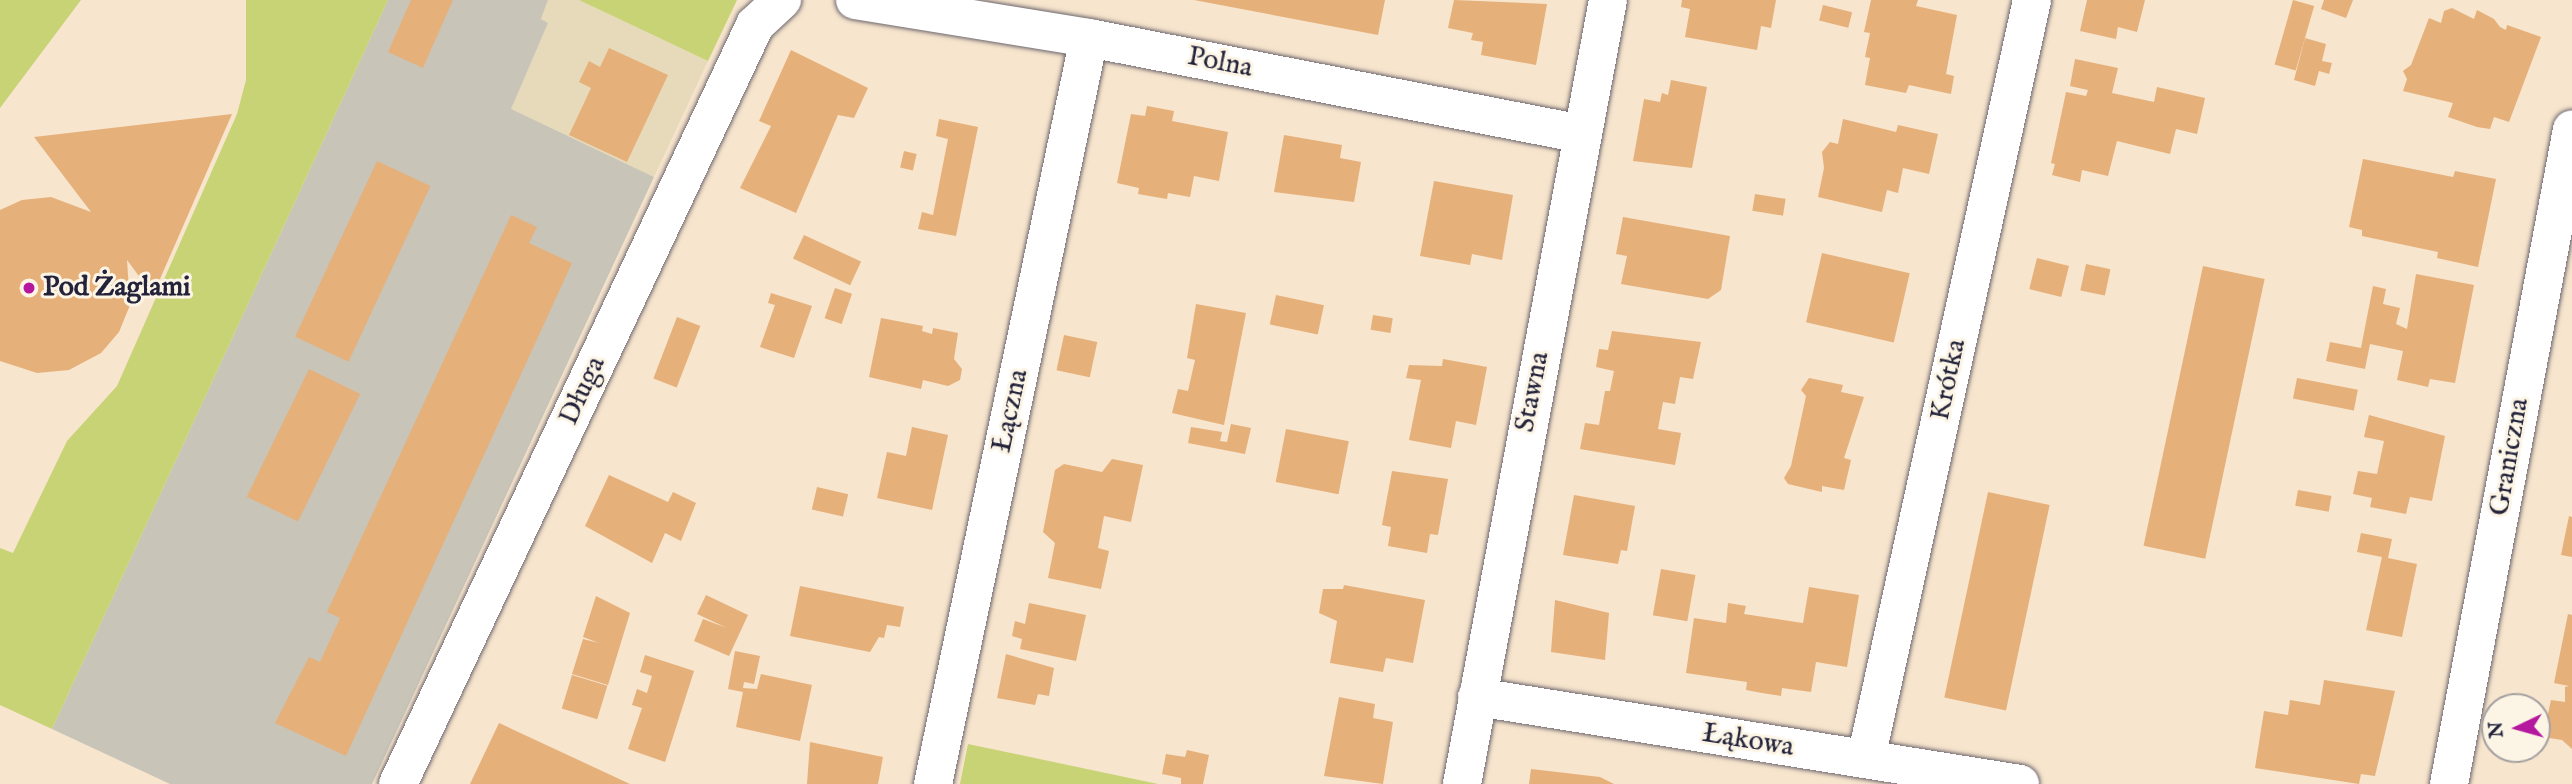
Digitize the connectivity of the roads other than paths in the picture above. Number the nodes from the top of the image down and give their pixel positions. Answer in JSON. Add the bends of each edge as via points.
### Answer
{"nodes":[{"id":1,"x":855,"y":0,"type":"edge"},
{"id":2,"x":1608,"y":0,"type":"edge"},
{"id":3,"x":2032,"y":0,"type":"edge"},
{"id":4,"x":778,"y":2,"type":"edge"},
{"id":5,"x":1089,"y":38,"type":"junction"},
{"id":6,"x":2572,"y":129,"type":"edge"},
{"id":7,"x":1582,"y":134,"type":"junction"},
{"id":8,"x":1477,"y":698,"type":"junction"},
{"id":9,"x":1866,"y":760,"type":"junction"},
{"id":10,"x":398,"y":784,"type":"edge"},
{"id":11,"x":933,"y":784,"type":"edge"},
{"id":12,"x":1462,"y":784,"type":"edge"},
{"id":13,"x":2020,"y":784,"type":"edge"},
{"id":14,"x":2449,"y":784,"type":"edge"}],
"edges":[{"from":1,"to":5,"type":"street","name":"Polna"},
{"from":2,"to":7,"type":"street","name":"Stawna"},
{"from":3,"to":9,"type":"street","name":"Krótka"},
{"from":4,"to":10,"type":"street","name":"Długa","via":[[755,25]]},
{"from":5,"to":7,"type":"street","name":"Polna"},
{"from":5,"to":11,"type":"street","name":"Łączna"},
{"from":6,"to":14,"type":"street","name":"Graniczna"},
{"from":7,"to":8,"type":"street","name":"Stawna"},
{"from":8,"to":9,"type":"street","name":"Łąkowa"},
{"from":8,"to":12,"type":"street","name":"Stawna"},
{"from":9,"to":13,"type":"street","name":"Łąkowa"}]}
